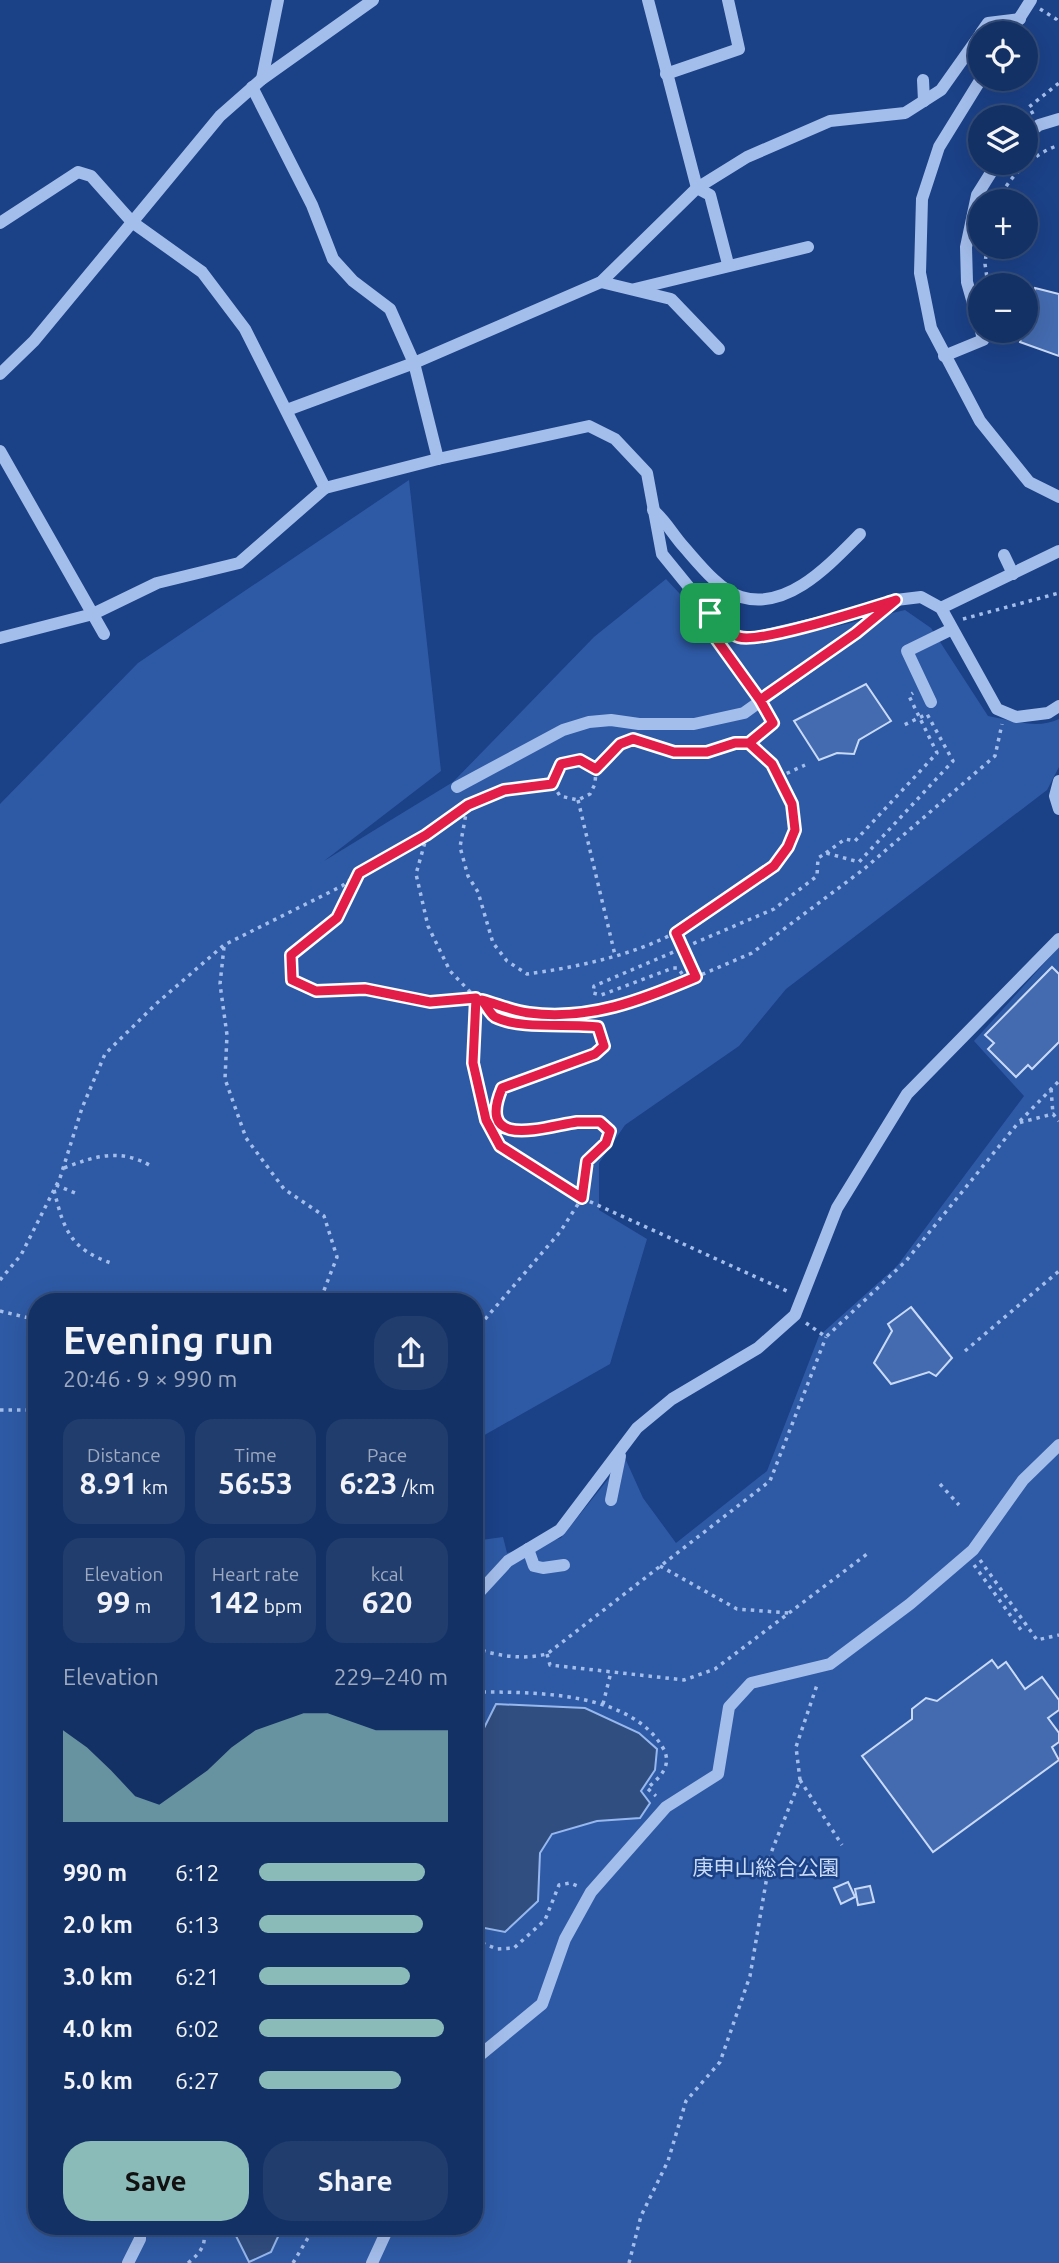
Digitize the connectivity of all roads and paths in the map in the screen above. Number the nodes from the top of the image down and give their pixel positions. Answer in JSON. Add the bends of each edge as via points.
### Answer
{"nodes":[{"id":1,"x":278,"y":0,"type":"edge"},
{"id":2,"x":373,"y":0,"type":"edge"},
{"id":3,"x":648,"y":0,"type":"edge"},
{"id":4,"x":727,"y":0,"type":"edge"},
{"id":5,"x":1030,"y":1,"type":"edge"},
{"id":6,"x":1059,"y":15,"type":"edge"},
{"id":7,"x":1020,"y":19,"type":"joint"},
{"id":8,"x":1004,"y":21,"type":"edge"},
{"id":9,"x":968,"y":51,"type":"edge"},
{"id":10,"x":666,"y":74,"type":"junction"},
{"id":11,"x":923,"y":80,"type":"dead end"},
{"id":12,"x":257,"y":83,"type":"junction"},
{"id":13,"x":1059,"y":83,"type":"edge"},
{"id":14,"x":974,"y":91,"type":"edge"},
{"id":15,"x":924,"y":101,"type":"junction"},
{"id":16,"x":1032,"y":105,"type":"edge"},
{"id":17,"x":1059,"y":119,"type":"edge"},
{"id":18,"x":1038,"y":126,"type":"edge"},
{"id":19,"x":1059,"y":145,"type":"edge"},
{"id":20,"x":990,"y":175,"type":"edge"},
{"id":21,"x":697,"y":188,"type":"junction"},
{"id":22,"x":1006,"y":189,"type":"edge"},
{"id":23,"x":132,"y":222,"type":"junction"},
{"id":24,"x":0,"y":223,"type":"edge"},
{"id":25,"x":808,"y":247,"type":"dead end"},
{"id":26,"x":727,"y":264,"type":"junction"},
{"id":27,"x":601,"y":282,"type":"junction"},
{"id":28,"x":968,"y":286,"type":"edge"},
{"id":29,"x":635,"y":289,"type":"junction"},
{"id":30,"x":976,"y":343,"type":"edge"},
{"id":31,"x":719,"y":349,"type":"dead end"},
{"id":32,"x":944,"y":356,"type":"junction"},
{"id":33,"x":414,"y":363,"type":"junction"},
{"id":34,"x":0,"y":374,"type":"edge"},
{"id":35,"x":287,"y":410,"type":"junction"},
{"id":36,"x":0,"y":451,"type":"edge"},
{"id":37,"x":438,"y":458,"type":"junction"},
{"id":38,"x":326,"y":488,"type":"junction"},
{"id":39,"x":1059,"y":497,"type":"edge"},
{"id":40,"x":653,"y":510,"type":"junction"},
{"id":41,"x":860,"y":534,"type":"dead end"},
{"id":42,"x":1059,"y":551,"type":"edge"},
{"id":43,"x":1004,"y":555,"type":"dead end"},
{"id":44,"x":1013,"y":574,"type":"junction"},
{"id":45,"x":1059,"y":593,"type":"edge"},
{"id":46,"x":896,"y":600,"type":"junction"},
{"id":47,"x":710,"y":613,"type":"junction"},
{"id":48,"x":93,"y":614,"type":"junction"},
{"id":49,"x":946,"y":618,"type":"junction"},
{"id":50,"x":104,"y":634,"type":"dead end"},
{"id":51,"x":0,"y":638,"type":"edge"},
{"id":52,"x":760,"y":700,"type":"junction"},
{"id":53,"x":931,"y":702,"type":"dead end"},
{"id":54,"x":1059,"y":706,"type":"edge"},
{"id":55,"x":1005,"y":712,"type":"junction"},
{"id":56,"x":904,"y":725,"type":"dead end"},
{"id":57,"x":749,"y":743,"type":"junction"},
{"id":58,"x":937,"y":753,"type":"dead end"},
{"id":59,"x":805,"y":765,"type":"dead end"},
{"id":60,"x":596,"y":769,"type":"junction"},
{"id":61,"x":779,"y":777,"type":"junction"},
{"id":62,"x":1059,"y":781,"type":"edge"},
{"id":63,"x":552,"y":784,"type":"junction"},
{"id":64,"x":457,"y":787,"type":"dead end"},
{"id":65,"x":578,"y":800,"type":"junction"},
{"id":66,"x":468,"y":805,"type":"junction"},
{"id":67,"x":1059,"y":809,"type":"edge"},
{"id":68,"x":426,"y":835,"type":"junction"},
{"id":69,"x":826,"y":853,"type":"junction"},
{"id":70,"x":359,"y":873,"type":"junction"},
{"id":71,"x":676,"y":933,"type":"junction"},
{"id":72,"x":1059,"y":939,"type":"edge"},
{"id":73,"x":224,"y":945,"type":"junction"},
{"id":74,"x":683,"y":950,"type":"junction"},
{"id":75,"x":615,"y":955,"type":"junction"},
{"id":76,"x":696,"y":977,"type":"junction"},
{"id":77,"x":687,"y":981,"type":"junction"},
{"id":78,"x":479,"y":999,"type":"junction"},
{"id":79,"x":1059,"y":1081,"type":"edge"},
{"id":80,"x":1051,"y":1089,"type":"junction"},
{"id":81,"x":1053,"y":1114,"type":"junction"},
{"id":82,"x":1059,"y":1121,"type":"edge"},
{"id":83,"x":1018,"y":1123,"type":"junction"},
{"id":84,"x":151,"y":1166,"type":"dead end"},
{"id":85,"x":64,"y":1168,"type":"junction"},
{"id":86,"x":55,"y":1188,"type":"junction"},
{"id":87,"x":75,"y":1192,"type":"dead end"},
{"id":88,"x":582,"y":1198,"type":"junction"},
{"id":89,"x":114,"y":1264,"type":"dead end"},
{"id":90,"x":1059,"y":1270,"type":"edge"},
{"id":91,"x":0,"y":1280,"type":"edge"},
{"id":92,"x":323,"y":1293,"type":"edge"},
{"id":93,"x":800,"y":1297,"type":"junction"},
{"id":94,"x":0,"y":1311,"type":"edge"},
{"id":95,"x":795,"y":1315,"type":"junction"},
{"id":96,"x":28,"y":1318,"type":"edge"},
{"id":97,"x":483,"y":1322,"type":"edge"},
{"id":98,"x":826,"y":1337,"type":"junction"},
{"id":99,"x":965,"y":1351,"type":"dead end"},
{"id":100,"x":0,"y":1410,"type":"edge"},
{"id":101,"x":28,"y":1410,"type":"edge"},
{"id":102,"x":1059,"y":1446,"type":"edge"},
{"id":103,"x":621,"y":1449,"type":"junction"},
{"id":104,"x":940,"y":1484,"type":"dead end"},
{"id":105,"x":611,"y":1500,"type":"dead end"},
{"id":106,"x":959,"y":1505,"type":"dead end"},
{"id":107,"x":528,"y":1549,"type":"junction"},
{"id":108,"x":973,"y":1550,"type":"junction"},
{"id":109,"x":867,"y":1554,"type":"dead end"},
{"id":110,"x":564,"y":1565,"type":"dead end"},
{"id":111,"x":660,"y":1566,"type":"junction"},
{"id":112,"x":974,"y":1566,"type":"dead end"},
{"id":113,"x":483,"y":1588,"type":"edge"},
{"id":114,"x":789,"y":1613,"type":"junction"},
{"id":115,"x":1021,"y":1630,"type":"dead end"},
{"id":116,"x":1059,"y":1634,"type":"edge"},
{"id":117,"x":483,"y":1650,"type":"edge"},
{"id":118,"x":547,"y":1654,"type":"junction"},
{"id":119,"x":823,"y":1665,"type":"junction"},
{"id":120,"x":611,"y":1672,"type":"junction"},
{"id":121,"x":483,"y":1692,"type":"edge"},
{"id":122,"x":603,"y":1704,"type":"junction"},
{"id":123,"x":800,"y":1780,"type":"junction"},
{"id":124,"x":666,"y":1807,"type":"junction"},
{"id":125,"x":842,"y":1844,"type":"dead end"},
{"id":126,"x":591,"y":1892,"type":"junction"},
{"id":127,"x":483,"y":1944,"type":"edge"},
{"id":128,"x":483,"y":2053,"type":"edge"},
{"id":129,"x":140,"y":2235,"type":"edge"},
{"id":130,"x":203,"y":2235,"type":"edge"},
{"id":131,"x":310,"y":2235,"type":"edge"},
{"id":132,"x":385,"y":2235,"type":"edge"},
{"id":133,"x":128,"y":2263,"type":"edge"},
{"id":134,"x":188,"y":2263,"type":"edge"},
{"id":135,"x":293,"y":2263,"type":"edge"},
{"id":136,"x":372,"y":2263,"type":"edge"},
{"id":137,"x":629,"y":2263,"type":"edge"}],
"edges":[{"from":1,"to":12,"type":"street"},
{"from":2,"to":12,"type":"street"},
{"from":3,"to":10,"type":"street"},
{"from":4,"to":10,"type":"street","via":[[739,48]]},
{"from":5,"to":6,"type":"path","via":[[1056,19]]},
{"from":5,"to":7,"type":"street"},
{"from":7,"to":8,"type":"street"},
{"from":9,"to":15,"type":"street","via":[[941,90]]},
{"from":10,"to":21,"type":"street"},
{"from":11,"to":15,"type":"street"},
{"from":12,"to":23,"type":"street","via":[[220,116]]},
{"from":12,"to":33,"type":"street","via":[[333,258],[353,281],[390,309]]},
{"from":13,"to":16,"type":"path"},
{"from":14,"to":32,"type":"street","via":[[939,147],[922,199],[920,273],[931,328]]},
{"from":15,"to":21,"type":"street","via":[[905,113],[830,121],[747,157]]},
{"from":17,"to":18,"type":"street"},
{"from":19,"to":22,"type":"path","via":[[1015,175]]},
{"from":20,"to":28,"type":"street","via":[[977,195],[966,247]]},
{"from":21,"to":26,"type":"street","via":[[710,195]]},
{"from":21,"to":27,"type":"street"},
{"from":23,"to":24,"type":"street","via":[[91,176],[78,172]]},
{"from":23,"to":34,"type":"street","via":[[34,341]]},
{"from":23,"to":35,"type":"street","via":[[202,272],[244,329]]},
{"from":25,"to":26,"type":"street"},
{"from":26,"to":29,"type":"street"},
{"from":27,"to":29,"type":"street"},
{"from":27,"to":33,"type":"street"},
{"from":29,"to":31,"type":"street","via":[[671,299]]},
{"from":30,"to":32,"type":"street"},
{"from":32,"to":39,"type":"street","via":[[979,421],[1028,482]]},
{"from":33,"to":35,"type":"street"},
{"from":33,"to":37,"type":"street"},
{"from":35,"to":38,"type":"street"},
{"from":36,"to":48,"type":"street"},
{"from":37,"to":38,"type":"street"},
{"from":37,"to":40,"type":"street","via":[[589,426],[615,439],[647,473]]},
{"from":38,"to":48,"type":"street","via":[[239,563],[157,583]]},
{"from":40,"to":41,"type":"street","via":[[714,578],[740,597],[768,600],[797,587],[825,569]]},
{"from":40,"to":47,"type":"street","via":[[662,554]]},
{"from":42,"to":44,"type":"street"},
{"from":43,"to":44,"type":"street"},
{"from":44,"to":49,"type":"street"},
{"from":45,"to":49,"type":"path","via":[[968,619]]},
{"from":46,"to":47,"type":"street","via":[[757,637],[739,637]]},
{"from":46,"to":49,"type":"street","via":[[921,597]]},
{"from":46,"to":52,"type":"street"},
{"from":47,"to":52,"type":"path","via":[[714,636]]},
{"from":48,"to":50,"type":"street"},
{"from":48,"to":51,"type":"street"},
{"from":49,"to":53,"type":"street","via":[[907,651]]},
{"from":49,"to":55,"type":"street","via":[[997,709]]},
{"from":52,"to":57,"type":"path","via":[[773,723]]},
{"from":52,"to":64,"type":"street","via":[[744,713],[694,724],[589,722],[563,730]]},
{"from":54,"to":55,"type":"street","via":[[1048,713],[1016,717]]},
{"from":55,"to":76,"type":"path","via":[[995,756],[864,869],[752,953]]},
{"from":56,"to":69,"type":"path","via":[[928,714],[953,761],[859,862]]},
{"from":57,"to":60,"type":"path","via":[[707,752],[674,752],[633,739],[620,744]]},
{"from":57,"to":61,"type":"path"},
{"from":58,"to":69,"type":"path","via":[[855,841],[845,839]]},
{"from":59,"to":61,"type":"path"},
{"from":60,"to":63,"type":"path","via":[[580,760],[561,764]]},
{"from":60,"to":65,"type":"path","via":[[590,794]]},
{"from":61,"to":71,"type":"path","via":[[792,804],[795,830],[788,847],[774,866]]},
{"from":62,"to":67,"type":"street","via":[[1055,796]]},
{"from":63,"to":65,"type":"path","via":[[560,796]]},
{"from":63,"to":66,"type":"path","via":[[504,790]]},
{"from":65,"to":75,"type":"path"},
{"from":66,"to":68,"type":"path"},
{"from":66,"to":75,"type":"path","via":[[460,847],[494,943],[507,961],[527,974],[577,967]]},
{"from":68,"to":70,"type":"path"},
{"from":68,"to":78,"type":"path","via":[[416,874],[428,926],[450,971]]},
{"from":69,"to":74,"type":"path","via":[[818,858],[817,876],[774,909]]},
{"from":70,"to":73,"type":"path"},
{"from":70,"to":78,"type":"path","via":[[337,918],[291,955],[292,980],[316,991],[365,989],[430,1002]]},
{"from":71,"to":74,"type":"path"},
{"from":71,"to":75,"type":"path"},
{"from":72,"to":93,"type":"street","via":[[907,1094],[837,1208]]},
{"from":73,"to":85,"type":"path","via":[[105,1054]]},
{"from":73,"to":92,"type":"path","via":[[220,984],[227,1034],[225,1079],[246,1138],[284,1189],[324,1216],[337,1257]]},
{"from":74,"to":76,"type":"path"},
{"from":74,"to":77,"type":"path","via":[[594,986],[593,992],[601,995],[673,968]]},
{"from":76,"to":77,"type":"path"},
{"from":77,"to":78,"type":"path","via":[[597,1013],[529,1013]]},
{"from":78,"to":88,"type":"path","via":[[473,1063],[486,1120],[500,1146]]},
{"from":78,"to":88,"type":"path","via":[[493,1016],[518,1023],[598,1027],[604,1046],[595,1054],[502,1088],[495,1104],[500,1122],[513,1132],[578,1122],[600,1122],[610,1131],[606,1143],[587,1161]]},
{"from":79,"to":80,"type":"path"},
{"from":80,"to":81,"type":"path"},
{"from":80,"to":83,"type":"path"},
{"from":81,"to":82,"type":"path"},
{"from":81,"to":83,"type":"path"},
{"from":83,"to":98,"type":"path","via":[[906,1261]]},
{"from":84,"to":85,"type":"path","via":[[117,1154]]},
{"from":85,"to":86,"type":"path"},
{"from":86,"to":87,"type":"path"},
{"from":86,"to":89,"type":"path","via":[[70,1238],[86,1252]]},
{"from":86,"to":91,"type":"path","via":[[21,1255]]},
{"from":88,"to":93,"type":"path"},
{"from":88,"to":97,"type":"path","via":[[560,1232]]},
{"from":90,"to":99,"type":"path"},
{"from":93,"to":95,"type":"street"},
{"from":94,"to":96,"type":"path"},
{"from":95,"to":98,"type":"path"},
{"from":95,"to":103,"type":"street","via":[[758,1348],[651,1415]]},
{"from":98,"to":111,"type":"path","via":[[770,1481]]},
{"from":100,"to":101,"type":"path"},
{"from":102,"to":108,"type":"street","via":[[1023,1480]]},
{"from":103,"to":105,"type":"street"},
{"from":103,"to":107,"type":"street","via":[[560,1530]]},
{"from":104,"to":106,"type":"path"},
{"from":107,"to":110,"type":"street","via":[[534,1566]]},
{"from":107,"to":113,"type":"street","via":[[508,1560]]},
{"from":108,"to":116,"type":"path","via":[[1037,1640]]},
{"from":108,"to":119,"type":"street","via":[[910,1604]]},
{"from":109,"to":114,"type":"path"},
{"from":111,"to":114,"type":"path","via":[[737,1609]]},
{"from":111,"to":118,"type":"path"},
{"from":112,"to":115,"type":"path"},
{"from":114,"to":120,"type":"path","via":[[715,1669],[684,1680]]},
{"from":117,"to":118,"type":"path","via":[[530,1658]]},
{"from":118,"to":120,"type":"path","via":[[550,1665]]},
{"from":119,"to":123,"type":"path","via":[[796,1747]]},
{"from":119,"to":124,"type":"street","via":[[751,1683],[729,1707],[718,1774]]},
{"from":120,"to":122,"type":"path"},
{"from":121,"to":122,"type":"path"},
{"from":122,"to":124,"type":"path","via":[[638,1720],[658,1738],[667,1754],[666,1768],[647,1788]]},
{"from":123,"to":125,"type":"path"},
{"from":123,"to":137,"type":"path","via":[[771,1853],[750,1976],[720,2063],[686,2101],[668,2161],[641,2216]]},
{"from":124,"to":126,"type":"street"},
{"from":126,"to":127,"type":"path","via":[[570,1883],[559,1885],[545,1920],[514,1948]]},
{"from":126,"to":128,"type":"street","via":[[565,1939],[542,2004]]},
{"from":129,"to":133,"type":"street"},
{"from":130,"to":134,"type":"path","via":[[201,2252]]},
{"from":131,"to":135,"type":"path"},
{"from":132,"to":136,"type":"street"}]}
